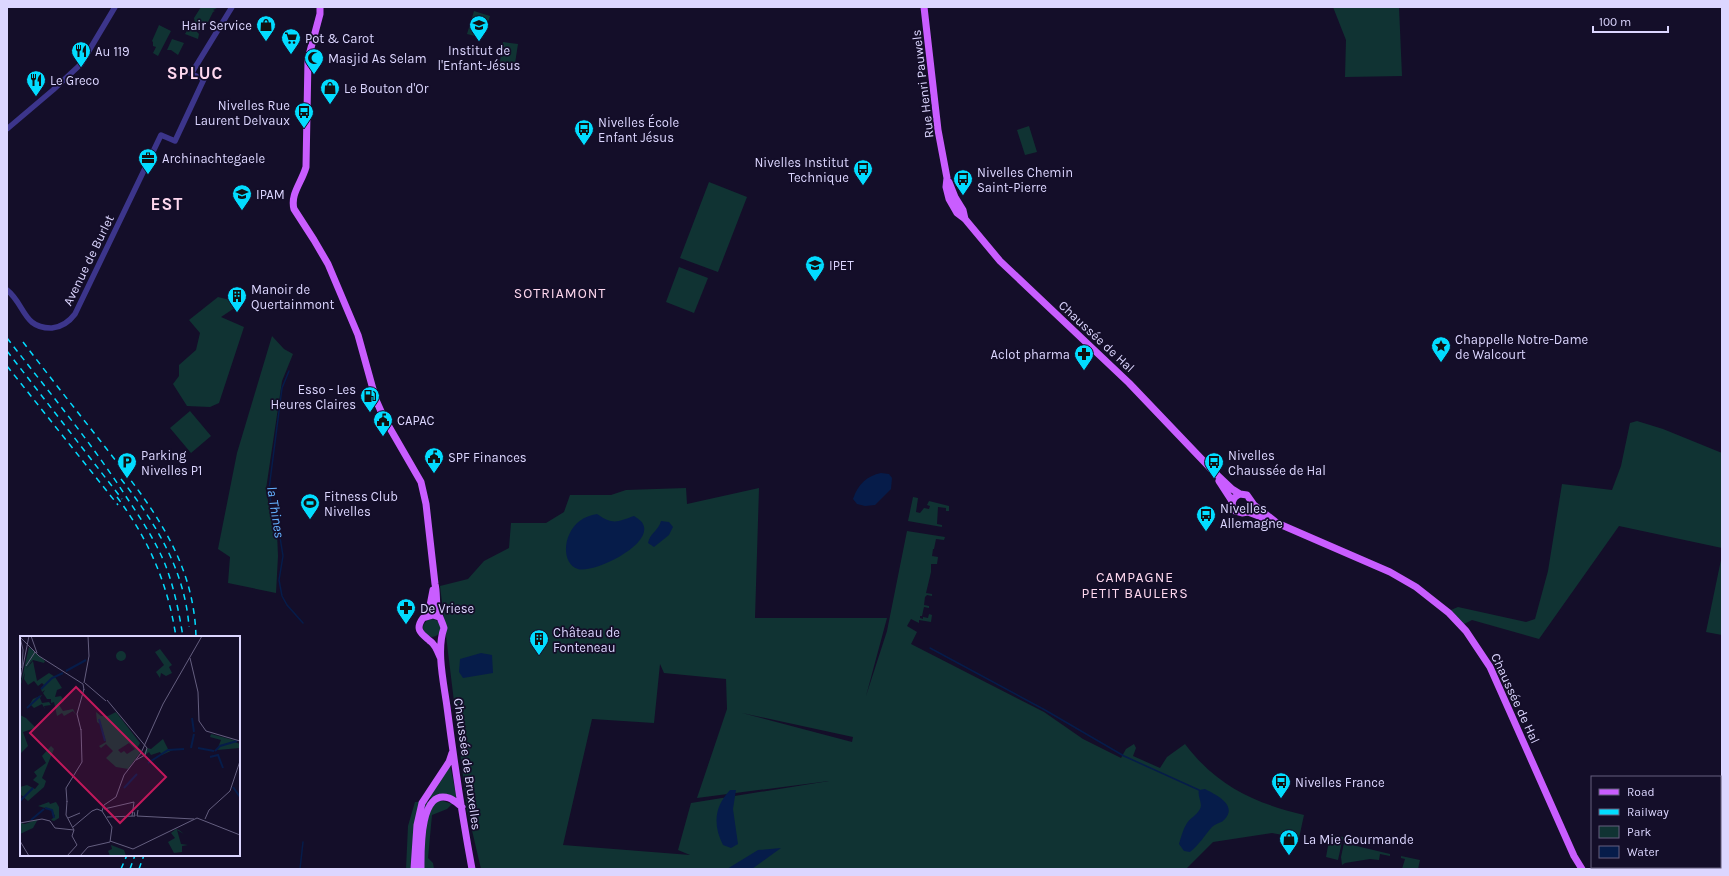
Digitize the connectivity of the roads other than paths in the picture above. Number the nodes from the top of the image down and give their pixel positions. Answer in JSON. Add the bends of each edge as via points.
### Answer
{"nodes":[{"id":1,"x":115,"y":7,"type":"edge"},
{"id":2,"x":320,"y":7,"type":"edge"},
{"id":3,"x":924,"y":7,"type":"edge"},
{"id":4,"x":232,"y":8,"type":"edge"},
{"id":5,"x":7,"y":129,"type":"edge"},
{"id":6,"x":944,"y":159,"type":"joint"},
{"id":7,"x":7,"y":290,"type":"edge"},
{"id":8,"x":1213,"y":471,"type":"junction"},
{"id":9,"x":1240,"y":494,"type":"junction"},
{"id":10,"x":1251,"y":500,"type":"junction"},
{"id":11,"x":1232,"y":501,"type":"junction"},
{"id":12,"x":1248,"y":512,"type":"junction"},
{"id":13,"x":1278,"y":523,"type":"junction"},
{"id":14,"x":435,"y":584,"type":"junction"},
{"id":15,"x":428,"y":616,"type":"junction"},
{"id":16,"x":439,"y":617,"type":"junction"},
{"id":17,"x":441,"y":635,"type":"junction"},
{"id":18,"x":430,"y":640,"type":"junction"},
{"id":19,"x":442,"y":663,"type":"junction"},
{"id":20,"x":452,"y":751,"type":"junction"},
{"id":21,"x":462,"y":807,"type":"junction"},
{"id":22,"x":414,"y":869,"type":"edge"},
{"id":23,"x":421,"y":869,"type":"edge"},
{"id":24,"x":472,"y":869,"type":"edge"},
{"id":25,"x":1582,"y":869,"type":"edge"}],
"edges":[{"from":1,"to":5,"type":"street","via":[[81,64]]},
{"from":2,"to":14,"type":"main road","via":[[308,59],[306,167],[294,194],[293,204],[323,255],[358,335],[380,411],[421,482]]},
{"from":3,"to":6,"type":"main road","name":"Rue Henri Pauwels","via":[[938,130]]},
{"from":4,"to":7,"type":"street","name":"Avenue de Burlet","via":[[191,74],[204,79],[175,141],[161,135],[80,305],[70,320],[56,327],[39,326],[28,319]]},
{"from":6,"to":8,"type":"main road","name":"Chaussée de Hal","via":[[946,187],[957,213],[1000,261],[1129,383]]},
{"from":8,"to":9,"type":"main road","name":"Chaussée de Hal"},
{"from":8,"to":11,"type":"main road","name":"Chaussée de Hal"},
{"from":9,"to":10,"type":"main road","name":"Chaussée de Hal","via":[[1247,495]]},
{"from":9,"to":11,"type":"main road"},
{"from":10,"to":12,"type":"main road"},
{"from":10,"to":13,"type":"main road","name":"Chaussée de Hal"},
{"from":11,"to":12,"type":"main road","name":"Chaussée de Hal","via":[[1236,511]]},
{"from":12,"to":13,"type":"main road","name":"Chaussée de Hal"},
{"from":13,"to":25,"type":"main road","name":"Chaussée de Hal","via":[[1404,580],[1430,597],[1466,631],[1490,667]]},
{"from":14,"to":15,"type":"main road"},
{"from":14,"to":16,"type":"main road"},
{"from":15,"to":16,"type":"main road"},
{"from":15,"to":18,"type":"main road","via":[[420,622],[419,629],[420,634]]},
{"from":16,"to":17,"type":"main road","via":[[444,628]]},
{"from":17,"to":18,"type":"main road"},
{"from":17,"to":19,"type":"main road"},
{"from":18,"to":19,"type":"main road"},
{"from":19,"to":20,"type":"main road","name":"Chaussée de Bruxelles"},
{"from":20,"to":21,"type":"main road","name":"Chaussée de Bruxelles"},
{"from":20,"to":22,"type":"main road","via":[[449,762],[422,803],[417,825]]},
{"from":21,"to":23,"type":"main road","via":[[449,798],[440,797],[432,801],[427,808]]},
{"from":21,"to":24,"type":"main road","name":"Chaussée de Bruxelles"}]}
